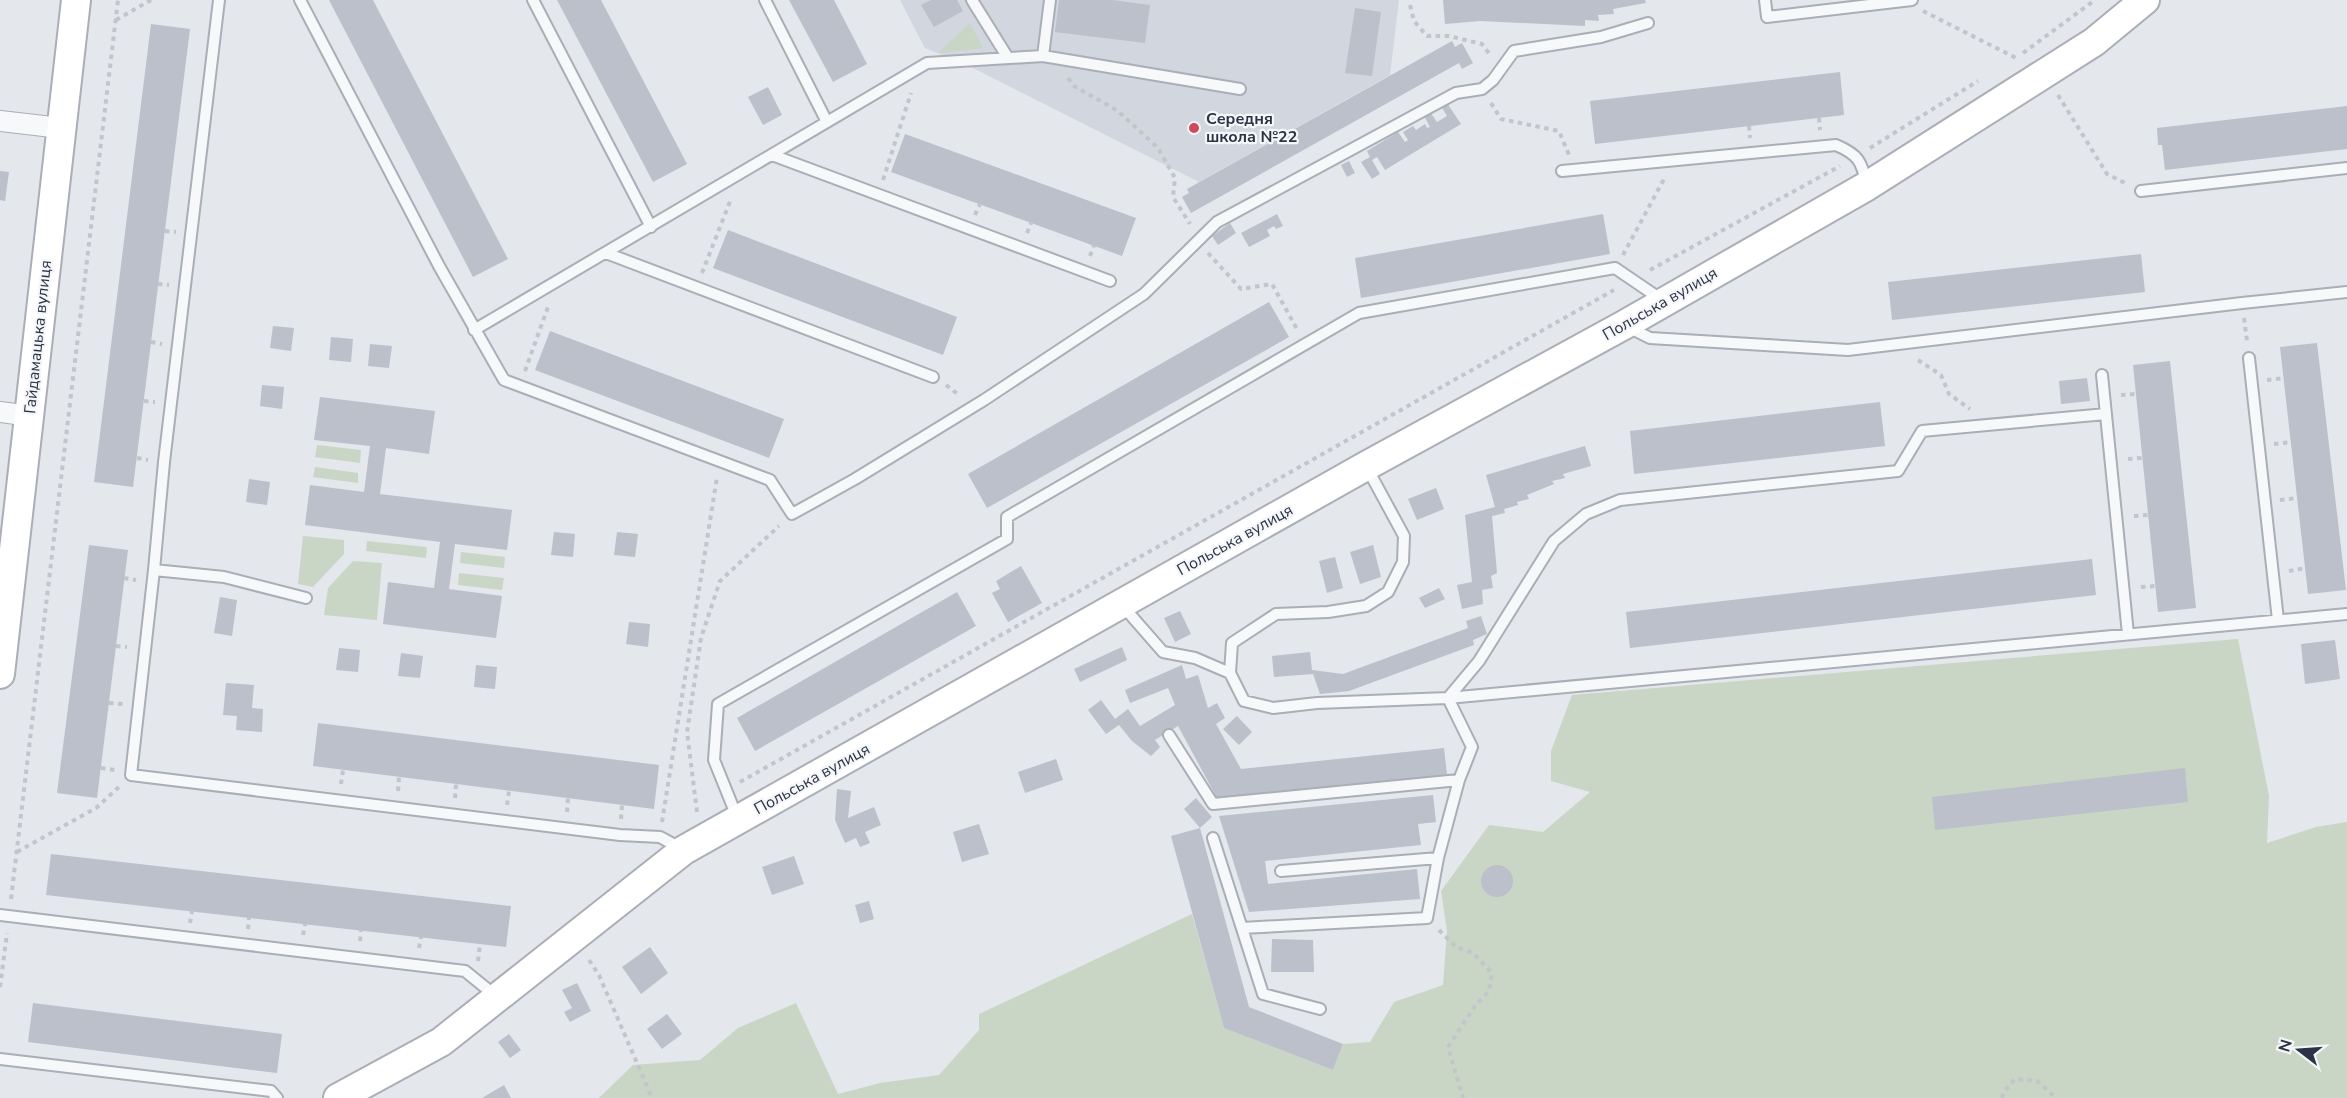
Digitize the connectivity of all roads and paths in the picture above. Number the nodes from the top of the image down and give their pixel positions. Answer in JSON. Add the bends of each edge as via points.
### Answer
{"nodes":[{"id":1,"x":76,"y":0,"type":"edge"},
{"id":2,"x":118,"y":0,"type":"edge"},
{"id":3,"x":152,"y":0,"type":"edge"},
{"id":4,"x":219,"y":0,"type":"edge"},
{"id":5,"x":300,"y":0,"type":"edge"},
{"id":6,"x":533,"y":0,"type":"edge"},
{"id":7,"x":765,"y":0,"type":"edge"},
{"id":8,"x":972,"y":0,"type":"edge"},
{"id":9,"x":1050,"y":0,"type":"edge"},
{"id":10,"x":1765,"y":0,"type":"edge"},
{"id":11,"x":1908,"y":0,"type":"edge"},
{"id":12,"x":2095,"y":0,"type":"edge"},
{"id":13,"x":2145,"y":0,"type":"edge"},
{"id":14,"x":116,"y":20,"type":"junction"},
{"id":15,"x":1648,"y":22,"type":"dead end"},
{"id":16,"x":1049,"y":56,"type":"junction"},
{"id":17,"x":1008,"y":58,"type":"junction"},
{"id":18,"x":2016,"y":58,"type":"junction"},
{"id":19,"x":2006,"y":64,"type":"dead end"},
{"id":20,"x":919,"y":68,"type":"junction"},
{"id":21,"x":2046,"y":73,"type":"junction"},
{"id":22,"x":1986,"y":76,"type":"dead end"},
{"id":23,"x":1240,"y":89,"type":"dead end"},
{"id":24,"x":0,"y":121,"type":"edge"},
{"id":25,"x":827,"y":122,"type":"junction"},
{"id":26,"x":61,"y":128,"type":"junction"},
{"id":27,"x":772,"y":155,"type":"junction"},
{"id":28,"x":1856,"y":157,"type":"junction"},
{"id":29,"x":1674,"y":160,"type":"junction"},
{"id":30,"x":2347,"y":168,"type":"edge"},
{"id":31,"x":1562,"y":171,"type":"dead end"},
{"id":32,"x":741,"y":173,"type":"junction"},
{"id":33,"x":2107,"y":174,"type":"dead end"},
{"id":34,"x":1867,"y":186,"type":"junction"},
{"id":35,"x":2141,"y":191,"type":"dead end"},
{"id":36,"x":879,"y":195,"type":"junction"},
{"id":37,"x":651,"y":227,"type":"junction"},
{"id":38,"x":1200,"y":240,"type":"junction"},
{"id":39,"x":606,"y":253,"type":"junction"},
{"id":40,"x":1615,"y":268,"type":"junction"},
{"id":41,"x":1632,"y":280,"type":"junction"},
{"id":42,"x":558,"y":281,"type":"junction"},
{"id":43,"x":1110,"y":281,"type":"dead end"},
{"id":44,"x":696,"y":288,"type":"junction"},
{"id":45,"x":2347,"y":292,"type":"edge"},
{"id":46,"x":1664,"y":302,"type":"junction"},
{"id":47,"x":2242,"y":303,"type":"junction"},
{"id":48,"x":1624,"y":325,"type":"junction"},
{"id":49,"x":474,"y":330,"type":"junction"},
{"id":50,"x":1306,"y":344,"type":"junction"},
{"id":51,"x":1895,"y":344,"type":"junction"},
{"id":52,"x":2248,"y":358,"type":"joint"},
{"id":53,"x":2102,"y":375,"type":"dead end"},
{"id":54,"x":933,"y":377,"type":"joint"},
{"id":55,"x":519,"y":386,"type":"junction"},
{"id":56,"x":969,"y":409,"type":"junction"},
{"id":57,"x":0,"y":412,"type":"edge"},
{"id":58,"x":2106,"y":414,"type":"junction"},
{"id":59,"x":30,"y":416,"type":"junction"},
{"id":60,"x":2006,"y":423,"type":"junction"},
{"id":61,"x":719,"y":462,"type":"junction"},
{"id":62,"x":1366,"y":466,"type":"junction"},
{"id":63,"x":792,"y":514,"type":"junction"},
{"id":64,"x":154,"y":570,"type":"junction"},
{"id":65,"x":306,"y":598,"type":"dead end"},
{"id":66,"x":1121,"y":604,"type":"junction"},
{"id":67,"x":2347,"y":614,"type":"edge"},
{"id":68,"x":2278,"y":620,"type":"junction"},
{"id":69,"x":2128,"y":634,"type":"junction"},
{"id":70,"x":1230,"y":673,"type":"junction"},
{"id":71,"x":0,"y":674,"type":"edge"},
{"id":72,"x":1448,"y":698,"type":"junction"},
{"id":73,"x":1169,"y":735,"type":"dead end"},
{"id":74,"x":131,"y":775,"type":"junction"},
{"id":75,"x":1459,"y":780,"type":"junction"},
{"id":76,"x":726,"y":790,"type":"junction"},
{"id":77,"x":739,"y":820,"type":"junction"},
{"id":78,"x":1213,"y":838,"type":"dead end"},
{"id":79,"x":684,"y":842,"type":"junction"},
{"id":80,"x":17,"y":852,"type":"junction"},
{"id":81,"x":1438,"y":858,"type":"junction"},
{"id":82,"x":1281,"y":871,"type":"dead end"},
{"id":83,"x":4,"y":915,"type":"edge"},
{"id":84,"x":1427,"y":918,"type":"junction"},
{"id":85,"x":1242,"y":928,"type":"junction"},
{"id":86,"x":575,"y":939,"type":"junction"},
{"id":87,"x":0,"y":987,"type":"edge"},
{"id":88,"x":499,"y":999,"type":"junction"},
{"id":89,"x":1320,"y":1009,"type":"dead end"},
{"id":90,"x":0,"y":1059,"type":"edge"},
{"id":91,"x":277,"y":1098,"type":"edge"},
{"id":92,"x":338,"y":1098,"type":"edge"},
{"id":93,"x":652,"y":1098,"type":"edge"},
{"id":94,"x":1463,"y":1098,"type":"edge"},
{"id":95,"x":2002,"y":1098,"type":"edge"},
{"id":96,"x":2056,"y":1098,"type":"edge"}],
"edges":[{"from":1,"to":26,"type":"street","name":"Гайдамацька вулиця"},
{"from":2,"to":14,"type":"path"},
{"from":3,"to":14,"type":"path"},
{"from":4,"to":64,"type":"lane"},
{"from":5,"to":49,"type":"lane"},
{"from":6,"to":37,"type":"lane"},
{"from":7,"to":25,"type":"lane"},
{"from":8,"to":17,"type":"lane"},
{"from":9,"to":16,"type":"lane"},
{"from":10,"to":11,"type":"lane","via":[[1767,16]]},
{"from":11,"to":18,"type":"path"},
{"from":12,"to":18,"type":"path"},
{"from":13,"to":21,"type":"street","name":"Польська вулиця","via":[[2094,42]]},
{"from":14,"to":80,"type":"path"},
{"from":15,"to":38,"type":"lane","via":[[1601,37],[1514,51],[1482,89],[1456,93],[1217,222]]},
{"from":16,"to":17,"type":"lane"},
{"from":16,"to":23,"type":"lane"},
{"from":16,"to":38,"type":"path","via":[[1074,86],[1118,111],[1158,148],[1175,178],[1173,197]]},
{"from":17,"to":20,"type":"lane","via":[[927,63]]},
{"from":18,"to":19,"type":"path"},
{"from":18,"to":21,"type":"path"},
{"from":20,"to":25,"type":"lane"},
{"from":20,"to":36,"type":"path"},
{"from":21,"to":33,"type":"path"},
{"from":21,"to":34,"type":"street","name":"Польська вулиця"},
{"from":22,"to":28,"type":"path"},
{"from":24,"to":26,"type":"street"},
{"from":25,"to":27,"type":"lane"},
{"from":26,"to":59,"type":"street","name":"Гайдамацька вулиця"},
{"from":27,"to":32,"type":"lane"},
{"from":27,"to":36,"type":"lane"},
{"from":28,"to":29,"type":"lane","via":[[1836,145]]},
{"from":28,"to":34,"type":"lane"},
{"from":28,"to":41,"type":"path"},
{"from":29,"to":31,"type":"lane"},
{"from":29,"to":40,"type":"path"},
{"from":30,"to":35,"type":"lane"},
{"from":32,"to":37,"type":"lane"},
{"from":32,"to":44,"type":"path"},
{"from":34,"to":46,"type":"street","name":"Польська вулиця"},
{"from":36,"to":43,"type":"lane"},
{"from":37,"to":39,"type":"lane"},
{"from":38,"to":50,"type":"path","via":[[1240,289],[1272,284]]},
{"from":38,"to":56,"type":"lane","via":[[1144,294]]},
{"from":39,"to":42,"type":"lane"},
{"from":39,"to":44,"type":"lane"},
{"from":40,"to":41,"type":"lane"},
{"from":40,"to":50,"type":"lane","via":[[1359,314]]},
{"from":41,"to":46,"type":"lane"},
{"from":41,"to":76,"type":"path"},
{"from":42,"to":49,"type":"lane"},
{"from":42,"to":55,"type":"path"},
{"from":44,"to":54,"type":"lane"},
{"from":45,"to":47,"type":"lane"},
{"from":46,"to":48,"type":"street","name":"Польська вулиця"},
{"from":47,"to":51,"type":"lane"},
{"from":47,"to":52,"type":"path"},
{"from":48,"to":51,"type":"lane","via":[[1650,338],[1848,350]]},
{"from":48,"to":62,"type":"street","name":"Польська вулиця"},
{"from":49,"to":55,"type":"lane","via":[[504,380]]},
{"from":50,"to":76,"type":"lane","via":[[1007,517],[1007,539],[718,704],[714,760]]},
{"from":51,"to":60,"type":"path","via":[[1941,375],[1949,394],[1968,408]]},
{"from":52,"to":68,"type":"lane"},
{"from":53,"to":58,"type":"lane"},
{"from":54,"to":56,"type":"path","via":[[956,392]]},
{"from":55,"to":61,"type":"lane"},
{"from":56,"to":63,"type":"lane"},
{"from":57,"to":59,"type":"street"},
{"from":58,"to":60,"type":"lane"},
{"from":58,"to":69,"type":"lane"},
{"from":59,"to":71,"type":"street","name":"Гайдамацька вулиця"},
{"from":60,"to":72,"type":"lane","via":[[1922,431],[1898,471],[1620,500],[1586,514],[1554,542],[1479,661]]},
{"from":61,"to":63,"type":"lane","via":[[770,480]]},
{"from":61,"to":79,"type":"path"},
{"from":62,"to":66,"type":"street","name":"Польська вулиця"},
{"from":62,"to":70,"type":"lane","via":[[1404,536],[1403,562],[1388,592],[1366,606],[1276,614],[1232,643]]},
{"from":63,"to":79,"type":"path","via":[[720,581],[701,638],[687,732],[696,810]]},
{"from":64,"to":65,"type":"lane","via":[[224,577]]},
{"from":64,"to":74,"type":"lane"},
{"from":66,"to":70,"type":"lane","via":[[1163,652],[1195,658]]},
{"from":66,"to":77,"type":"street","name":"Польська вулиця"},
{"from":67,"to":68,"type":"lane"},
{"from":68,"to":69,"type":"lane"},
{"from":69,"to":72,"type":"lane"},
{"from":70,"to":72,"type":"lane","via":[[1244,701],[1273,708]]},
{"from":72,"to":75,"type":"lane","via":[[1472,747]]},
{"from":73,"to":75,"type":"lane","via":[[1213,804]]},
{"from":74,"to":79,"type":"lane"},
{"from":74,"to":80,"type":"path","via":[[96,808]]},
{"from":75,"to":81,"type":"lane"},
{"from":76,"to":77,"type":"lane"},
{"from":77,"to":79,"type":"street","name":"Польська вулиця"},
{"from":78,"to":85,"type":"lane"},
{"from":79,"to":86,"type":"street","name":"Польська вулиця"},
{"from":80,"to":83,"type":"path"},
{"from":81,"to":82,"type":"lane"},
{"from":81,"to":84,"type":"lane"},
{"from":83,"to":87,"type":"path"},
{"from":83,"to":88,"type":"lane","via":[[465,971]]},
{"from":84,"to":85,"type":"lane"},
{"from":84,"to":94,"type":"path","via":[[1456,947],[1473,952],[1491,973],[1490,991],[1448,1047]]},
{"from":85,"to":89,"type":"lane","via":[[1263,994]]},
{"from":86,"to":88,"type":"street","name":"Польська вулиця"},
{"from":86,"to":93,"type":"path","via":[[599,975]]},
{"from":88,"to":92,"type":"street","name":"Польська вулиця","via":[[441,1042]]},
{"from":90,"to":91,"type":"lane","via":[[271,1091]]},
{"from":95,"to":96,"type":"path","via":[[2015,1079],[2037,1081]]}]}
